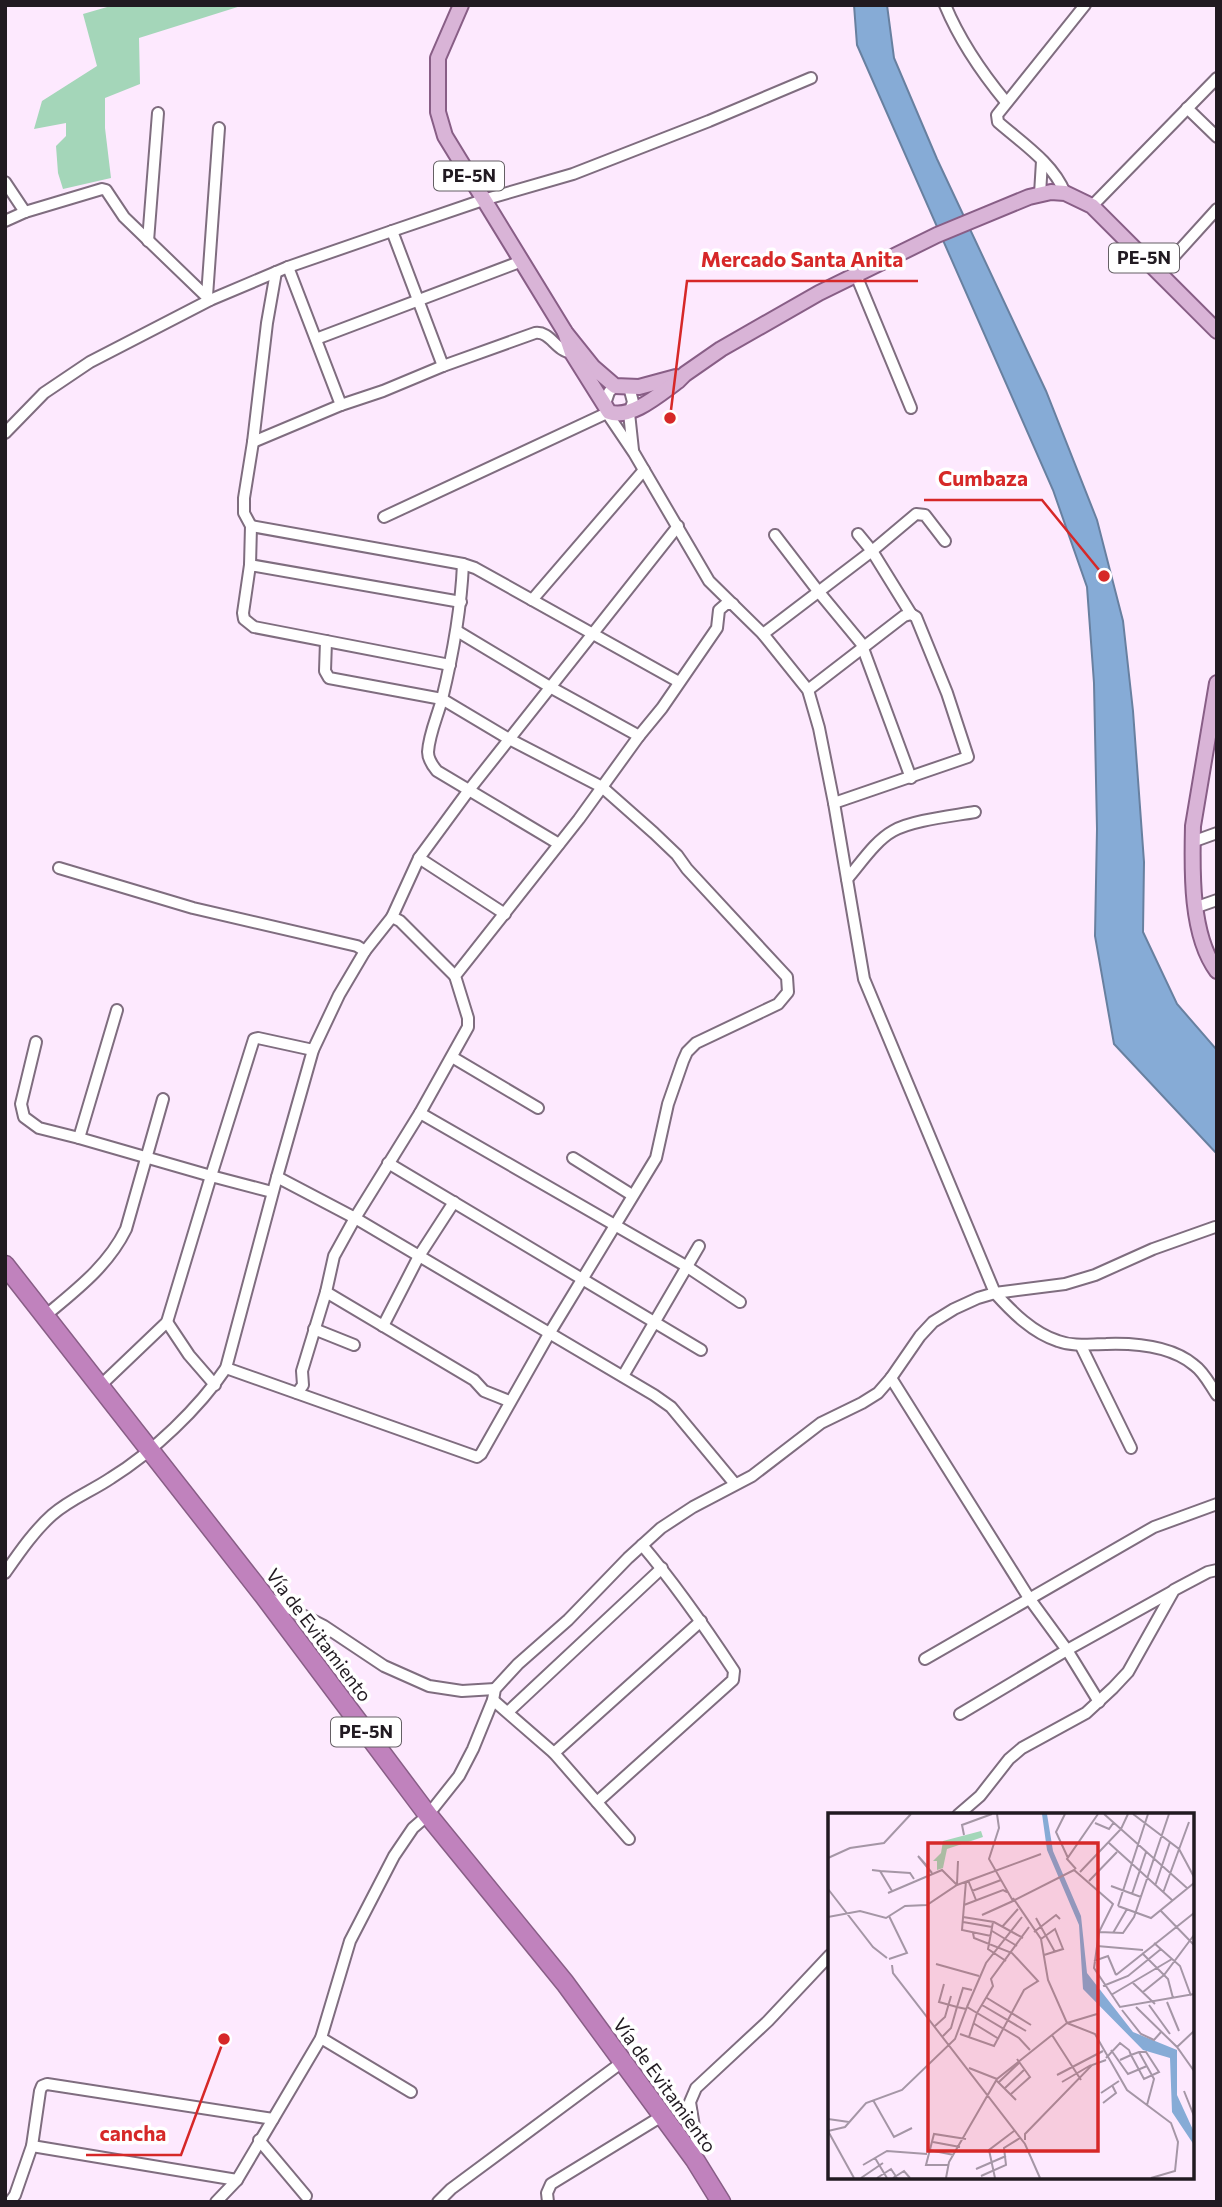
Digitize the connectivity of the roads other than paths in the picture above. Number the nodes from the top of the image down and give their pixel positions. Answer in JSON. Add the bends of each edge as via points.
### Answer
{"nodes":[{"id":1,"x":461,"y":5,"type":"edge"},
{"id":2,"x":945,"y":5,"type":"edge"},
{"id":3,"x":1085,"y":5,"type":"edge"},
{"id":4,"x":811,"y":78,"type":"dead end"},
{"id":5,"x":1217,"y":78,"type":"edge"},
{"id":6,"x":1006,"y":102,"type":"junction"},
{"id":7,"x":1186,"y":108,"type":"junction"},
{"id":8,"x":158,"y":113,"type":"dead end"},
{"id":9,"x":219,"y":128,"type":"dead end"},
{"id":10,"x":1217,"y":137,"type":"edge"},
{"id":11,"x":1042,"y":160,"type":"junction"},
{"id":12,"x":5,"y":182,"type":"edge"},
{"id":13,"x":1065,"y":193,"type":"junction"},
{"id":14,"x":1040,"y":194,"type":"junction"},
{"id":15,"x":483,"y":200,"type":"junction"},
{"id":16,"x":1092,"y":206,"type":"junction"},
{"id":17,"x":1217,"y":209,"type":"edge"},
{"id":18,"x":25,"y":212,"type":"junction"},
{"id":19,"x":5,"y":221,"type":"edge"},
{"id":20,"x":392,"y":230,"type":"junction"},
{"id":21,"x":148,"y":241,"type":"junction"},
{"id":22,"x":522,"y":261,"type":"junction"},
{"id":23,"x":288,"y":267,"type":"junction"},
{"id":24,"x":276,"y":272,"type":"junction"},
{"id":25,"x":1159,"y":273,"type":"junction"},
{"id":26,"x":856,"y":275,"type":"junction"},
{"id":27,"x":208,"y":298,"type":"junction"},
{"id":28,"x":417,"y":300,"type":"junction"},
{"id":29,"x":1217,"y":331,"type":"edge"},
{"id":30,"x":565,"y":332,"type":"junction"},
{"id":31,"x":316,"y":339,"type":"junction"},
{"id":32,"x":572,"y":353,"type":"junction"},
{"id":33,"x":443,"y":366,"type":"junction"},
{"id":34,"x":685,"y":374,"type":"junction"},
{"id":35,"x":622,"y":387,"type":"junction"},
{"id":36,"x":341,"y":405,"type":"junction"},
{"id":37,"x":911,"y":408,"type":"dead end"},
{"id":38,"x":607,"y":410,"type":"junction"},
{"id":39,"x":629,"y":413,"type":"junction"},
{"id":40,"x":5,"y":433,"type":"edge"},
{"id":41,"x":253,"y":442,"type":"junction"},
{"id":42,"x":634,"y":453,"type":"junction"},
{"id":43,"x":644,"y":470,"type":"junction"},
{"id":44,"x":384,"y":517,"type":"dead end"},
{"id":45,"x":251,"y":526,"type":"junction"},
{"id":46,"x":678,"y":526,"type":"junction"},
{"id":47,"x":858,"y":534,"type":"dead end"},
{"id":48,"x":775,"y":535,"type":"dead end"},
{"id":49,"x":945,"y":541,"type":"dead end"},
{"id":50,"x":872,"y":551,"type":"junction"},
{"id":51,"x":463,"y":564,"type":"junction"},
{"id":52,"x":250,"y":565,"type":"junction"},
{"id":53,"x":818,"y":591,"type":"junction"},
{"id":54,"x":532,"y":600,"type":"junction"},
{"id":55,"x":461,"y":601,"type":"junction"},
{"id":56,"x":733,"y":604,"type":"junction"},
{"id":57,"x":911,"y":614,"type":"junction"},
{"id":58,"x":457,"y":631,"type":"junction"},
{"id":59,"x":592,"y":634,"type":"junction"},
{"id":60,"x":763,"y":634,"type":"junction"},
{"id":61,"x":326,"y":641,"type":"junction"},
{"id":62,"x":862,"y":650,"type":"junction"},
{"id":63,"x":450,"y":665,"type":"junction"},
{"id":64,"x":679,"y":682,"type":"junction"},
{"id":65,"x":1217,"y":683,"type":"edge"},
{"id":66,"x":551,"y":687,"type":"junction"},
{"id":67,"x":808,"y":690,"type":"junction"},
{"id":68,"x":442,"y":699,"type":"junction"},
{"id":69,"x":639,"y":736,"type":"junction"},
{"id":70,"x":1212,"y":737,"type":"edge"},
{"id":71,"x":509,"y":739,"type":"junction"},
{"id":72,"x":911,"y":778,"type":"junction"},
{"id":73,"x":602,"y":787,"type":"junction"},
{"id":74,"x":469,"y":790,"type":"junction"},
{"id":75,"x":834,"y":803,"type":"junction"},
{"id":76,"x":975,"y":812,"type":"dead end"},
{"id":77,"x":1217,"y":833,"type":"edge"},
{"id":78,"x":1192,"y":842,"type":"junction"},
{"id":79,"x":559,"y":844,"type":"junction"},
{"id":80,"x":419,"y":858,"type":"junction"},
{"id":81,"x":59,"y":868,"type":"dead end"},
{"id":82,"x":847,"y":879,"type":"junction"},
{"id":83,"x":1217,"y":900,"type":"edge"},
{"id":84,"x":1196,"y":907,"type":"junction"},
{"id":85,"x":505,"y":914,"type":"junction"},
{"id":86,"x":392,"y":917,"type":"junction"},
{"id":87,"x":365,"y":951,"type":"junction"},
{"id":88,"x":1217,"y":970,"type":"edge"},
{"id":89,"x":455,"y":976,"type":"junction"},
{"id":90,"x":117,"y":1010,"type":"dead end"},
{"id":91,"x":36,"y":1042,"type":"dead end"},
{"id":92,"x":313,"y":1050,"type":"junction"},
{"id":93,"x":452,"y":1057,"type":"junction"},
{"id":94,"x":163,"y":1098,"type":"dead end"},
{"id":95,"x":538,"y":1108,"type":"dead end"},
{"id":96,"x":420,"y":1113,"type":"junction"},
{"id":97,"x":79,"y":1138,"type":"junction"},
{"id":98,"x":146,"y":1157,"type":"junction"},
{"id":99,"x":573,"y":1158,"type":"dead end"},
{"id":100,"x":388,"y":1163,"type":"junction"},
{"id":101,"x":211,"y":1176,"type":"junction"},
{"id":102,"x":277,"y":1177,"type":"junction"},
{"id":103,"x":272,"y":1192,"type":"junction"},
{"id":104,"x":632,"y":1195,"type":"junction"},
{"id":105,"x":454,"y":1202,"type":"junction"},
{"id":106,"x":355,"y":1218,"type":"junction"},
{"id":107,"x":615,"y":1224,"type":"junction"},
{"id":108,"x":1215,"y":1227,"type":"edge"},
{"id":109,"x":699,"y":1246,"type":"dead end"},
{"id":110,"x":419,"y":1256,"type":"junction"},
{"id":111,"x":5,"y":1265,"type":"edge"},
{"id":112,"x":686,"y":1266,"type":"junction"},
{"id":113,"x":581,"y":1279,"type":"junction"},
{"id":114,"x":327,"y":1292,"type":"junction"},
{"id":115,"x":995,"y":1293,"type":"junction"},
{"id":116,"x":740,"y":1302,"type":"dead end"},
{"id":117,"x":45,"y":1316,"type":"junction"},
{"id":118,"x":656,"y":1321,"type":"junction"},
{"id":119,"x":167,"y":1322,"type":"junction"},
{"id":120,"x":383,"y":1326,"type":"junction"},
{"id":121,"x":314,"y":1329,"type":"junction"},
{"id":122,"x":549,"y":1334,"type":"junction"},
{"id":123,"x":354,"y":1345,"type":"dead end"},
{"id":124,"x":1081,"y":1346,"type":"junction"},
{"id":125,"x":701,"y":1350,"type":"dead end"},
{"id":126,"x":226,"y":1368,"type":"junction"},
{"id":127,"x":623,"y":1376,"type":"junction"},
{"id":128,"x":891,"y":1378,"type":"junction"},
{"id":129,"x":101,"y":1385,"type":"junction"},
{"id":130,"x":215,"y":1385,"type":"junction"},
{"id":131,"x":297,"y":1393,"type":"junction"},
{"id":132,"x":1217,"y":1395,"type":"edge"},
{"id":133,"x":509,"y":1401,"type":"junction"},
{"id":134,"x":150,"y":1448,"type":"junction"},
{"id":135,"x":1131,"y":1448,"type":"dead end"},
{"id":136,"x":735,"y":1484,"type":"junction"},
{"id":137,"x":1217,"y":1504,"type":"edge"},
{"id":138,"x":642,"y":1545,"type":"junction"},
{"id":139,"x":662,"y":1568,"type":"junction"},
{"id":140,"x":1217,"y":1570,"type":"edge"},
{"id":141,"x":5,"y":1573,"type":"edge"},
{"id":142,"x":1174,"y":1590,"type":"junction"},
{"id":143,"x":264,"y":1596,"type":"junction"},
{"id":144,"x":1029,"y":1598,"type":"junction"},
{"id":145,"x":701,"y":1621,"type":"junction"},
{"id":146,"x":1067,"y":1650,"type":"junction"},
{"id":147,"x":925,"y":1659,"type":"dead end"},
{"id":148,"x":494,"y":1694,"type":"junction"},
{"id":149,"x":1099,"y":1702,"type":"junction"},
{"id":150,"x":509,"y":1712,"type":"junction"},
{"id":151,"x":960,"y":1713,"type":"dead end"},
{"id":152,"x":554,"y":1753,"type":"junction"},
{"id":153,"x":597,"y":1802,"type":"junction"},
{"id":154,"x":960,"y":1813,"type":"edge"},
{"id":155,"x":428,"y":1815,"type":"junction"},
{"id":156,"x":629,"y":1839,"type":"dead end"},
{"id":157,"x":828,"y":1957,"type":"edge"},
{"id":158,"x":321,"y":2038,"type":"junction"},
{"id":159,"x":621,"y":2063,"type":"junction"},
{"id":160,"x":411,"y":2092,"type":"dead end"},
{"id":161,"x":662,"y":2116,"type":"junction"},
{"id":162,"x":273,"y":2119,"type":"junction"},
{"id":163,"x":259,"y":2140,"type":"junction"},
{"id":164,"x":32,"y":2146,"type":"junction"},
{"id":165,"x":695,"y":2160,"type":"junction"},
{"id":166,"x":237,"y":2180,"type":"junction"},
{"id":167,"x":306,"y":2196,"type":"dead end"},
{"id":168,"x":10,"y":2202,"type":"edge"},
{"id":169,"x":216,"y":2202,"type":"edge"},
{"id":170,"x":438,"y":2202,"type":"edge"},
{"id":171,"x":548,"y":2202,"type":"edge"},
{"id":172,"x":721,"y":2202,"type":"edge"}],
"edges":[{"from":1,"to":15,"type":"main road","number":"PE-5N","via":[[438,58],[438,113],[445,136]]},
{"from":2,"to":6,"type":"street","via":[[984,75]]},
{"from":3,"to":6,"type":"street"},
{"from":4,"to":15,"type":"street","via":[[573,174]]},
{"from":5,"to":7,"type":"street"},
{"from":6,"to":11,"type":"street","via":[[997,115],[998,122]]},
{"from":7,"to":10,"type":"street"},
{"from":7,"to":16,"type":"street"},
{"from":8,"to":21,"type":"street"},
{"from":9,"to":27,"type":"street"},
{"from":11,"to":13,"type":"street","via":[[1059,178]]},
{"from":11,"to":14,"type":"street"},
{"from":12,"to":18,"type":"street"},
{"from":13,"to":14,"type":"main road","number":"PE-5N"},
{"from":13,"to":16,"type":"main road","number":"PE-5N"},
{"from":14,"to":26,"type":"main road","number":"PE-5N","via":[[937,235]]},
{"from":15,"to":20,"type":"street"},
{"from":15,"to":22,"type":"main road","number":"PE-5N"},
{"from":16,"to":25,"type":"main road","number":"PE-5N"},
{"from":17,"to":25,"type":"street"},
{"from":18,"to":19,"type":"street"},
{"from":18,"to":21,"type":"street","via":[[102,189]]},
{"from":20,"to":23,"type":"street"},
{"from":20,"to":28,"type":"street"},
{"from":21,"to":27,"type":"street"},
{"from":22,"to":28,"type":"street"},
{"from":22,"to":30,"type":"main road","number":"PE-5N"},
{"from":23,"to":24,"type":"street"},
{"from":23,"to":31,"type":"street"},
{"from":24,"to":27,"type":"street"},
{"from":24,"to":41,"type":"street"},
{"from":25,"to":29,"type":"main road","number":"PE-5N"},
{"from":26,"to":34,"type":"main road","number":"PE-5N"},
{"from":26,"to":37,"type":"street"},
{"from":27,"to":40,"type":"street","via":[[90,362],[44,393]]},
{"from":28,"to":31,"type":"street"},
{"from":28,"to":33,"type":"street"},
{"from":30,"to":32,"type":"main road","number":"PE-5N"},
{"from":30,"to":35,"type":"main road","number":"PE-5N","via":[[593,367]]},
{"from":31,"to":36,"type":"street"},
{"from":32,"to":33,"type":"street","via":[[558,348],[541,332]]},
{"from":32,"to":38,"type":"main road","number":"PE-5N"},
{"from":33,"to":36,"type":"street"},
{"from":34,"to":35,"type":"main road","number":"PE-5N"},
{"from":34,"to":39,"type":"main road","number":"PE-5N"},
{"from":35,"to":38,"type":"street","via":[[609,392]]},
{"from":35,"to":39,"type":"street","via":[[633,402]]},
{"from":36,"to":41,"type":"street"},
{"from":38,"to":39,"type":"main road"},
{"from":38,"to":42,"type":"street"},
{"from":38,"to":44,"type":"street"},
{"from":39,"to":42,"type":"street"},
{"from":41,"to":45,"type":"street","via":[[243,505]]},
{"from":42,"to":43,"type":"street"},
{"from":43,"to":46,"type":"street"},
{"from":43,"to":54,"type":"street"},
{"from":45,"to":51,"type":"street"},
{"from":45,"to":52,"type":"street"},
{"from":46,"to":56,"type":"street","via":[[709,581]]},
{"from":46,"to":59,"type":"street"},
{"from":47,"to":50,"type":"street"},
{"from":48,"to":53,"type":"street"},
{"from":49,"to":50,"type":"street","via":[[920,513]]},
{"from":50,"to":53,"type":"street"},
{"from":50,"to":57,"type":"street"},
{"from":51,"to":54,"type":"street"},
{"from":51,"to":55,"type":"street"},
{"from":52,"to":55,"type":"street"},
{"from":52,"to":61,"type":"street","via":[[243,613],[249,624]]},
{"from":53,"to":60,"type":"street"},
{"from":53,"to":62,"type":"street"},
{"from":54,"to":59,"type":"street"},
{"from":55,"to":58,"type":"street"},
{"from":56,"to":60,"type":"street"},
{"from":56,"to":64,"type":"street","via":[[719,610],[717,628]]},
{"from":57,"to":62,"type":"street"},
{"from":57,"to":72,"type":"street","via":[[947,693],[968,757]]},
{"from":58,"to":63,"type":"street"},
{"from":58,"to":66,"type":"street"},
{"from":59,"to":64,"type":"street"},
{"from":59,"to":66,"type":"street"},
{"from":60,"to":67,"type":"street"},
{"from":61,"to":63,"type":"street"},
{"from":61,"to":68,"type":"street","via":[[329,678]]},
{"from":62,"to":67,"type":"street"},
{"from":62,"to":72,"type":"street"},
{"from":63,"to":68,"type":"street"},
{"from":64,"to":69,"type":"street"},
{"from":65,"to":70,"type":"main road"},
{"from":66,"to":69,"type":"street"},
{"from":66,"to":71,"type":"street"},
{"from":67,"to":75,"type":"street"},
{"from":68,"to":71,"type":"street"},
{"from":68,"to":74,"type":"street","via":[[429,746],[430,761],[436,771]]},
{"from":69,"to":73,"type":"street"},
{"from":70,"to":78,"type":"main road"},
{"from":71,"to":73,"type":"street"},
{"from":71,"to":74,"type":"street"},
{"from":72,"to":75,"type":"street"},
{"from":73,"to":79,"type":"street"},
{"from":73,"to":104,"type":"street","via":[[677,855],[788,977],[788,992],[778,1004],[696,1043],[687,1052],[668,1104],[656,1158]]},
{"from":74,"to":79,"type":"street"},
{"from":74,"to":80,"type":"street"},
{"from":75,"to":82,"type":"street"},
{"from":76,"to":82,"type":"street","via":[[892,831]]},
{"from":77,"to":78,"type":"street"},
{"from":78,"to":84,"type":"main road"},
{"from":79,"to":85,"type":"street"},
{"from":80,"to":85,"type":"street"},
{"from":80,"to":86,"type":"street"},
{"from":81,"to":87,"type":"street","via":[[193,908]]},
{"from":82,"to":115,"type":"street","via":[[864,979]]},
{"from":83,"to":84,"type":"street"},
{"from":84,"to":88,"type":"main road","via":[[1201,938]]},
{"from":85,"to":89,"type":"street"},
{"from":86,"to":87,"type":"street"},
{"from":86,"to":89,"type":"street"},
{"from":87,"to":92,"type":"street"},
{"from":89,"to":93,"type":"street","via":[[468,1022]]},
{"from":90,"to":97,"type":"street"},
{"from":91,"to":97,"type":"street","via":[[21,1104],[24,1117],[39,1128]]},
{"from":92,"to":101,"type":"street","via":[[254,1039]]},
{"from":92,"to":102,"type":"street"},
{"from":93,"to":95,"type":"street"},
{"from":93,"to":96,"type":"street"},
{"from":94,"to":98,"type":"street"},
{"from":96,"to":100,"type":"street"},
{"from":96,"to":107,"type":"street"},
{"from":97,"to":98,"type":"street"},
{"from":98,"to":101,"type":"street"},
{"from":98,"to":117,"type":"street","via":[[119,1244],[82,1285]]},
{"from":99,"to":104,"type":"street"},
{"from":100,"to":105,"type":"street"},
{"from":100,"to":106,"type":"street"},
{"from":101,"to":103,"type":"street"},
{"from":101,"to":119,"type":"street"},
{"from":102,"to":103,"type":"street"},
{"from":102,"to":106,"type":"street"},
{"from":103,"to":126,"type":"street"},
{"from":104,"to":107,"type":"street"},
{"from":105,"to":110,"type":"street"},
{"from":105,"to":113,"type":"street"},
{"from":106,"to":110,"type":"street"},
{"from":106,"to":114,"type":"street","via":[[334,1256]]},
{"from":107,"to":112,"type":"street"},
{"from":107,"to":113,"type":"street"},
{"from":108,"to":115,"type":"street","via":[[1065,1284]]},
{"from":109,"to":112,"type":"street"},
{"from":110,"to":120,"type":"street"},
{"from":110,"to":122,"type":"street"},
{"from":111,"to":117,"type":"highway","name":"Vía de Evitamiento","number":"PE-5N"},
{"from":112,"to":116,"type":"street"},
{"from":112,"to":118,"type":"street"},
{"from":113,"to":118,"type":"street"},
{"from":113,"to":122,"type":"street"},
{"from":114,"to":120,"type":"street"},
{"from":114,"to":121,"type":"street"},
{"from":115,"to":124,"type":"street","via":[[1039,1332]]},
{"from":115,"to":128,"type":"street","via":[[933,1322]]},
{"from":117,"to":129,"type":"highway","name":"Vía de Evitamiento","number":"PE-5N"},
{"from":118,"to":125,"type":"street"},
{"from":118,"to":127,"type":"street"},
{"from":119,"to":129,"type":"street"},
{"from":119,"to":130,"type":"street"},
{"from":120,"to":133,"type":"street","via":[[474,1380],[484,1391]]},
{"from":121,"to":123,"type":"street"},
{"from":121,"to":131,"type":"street","via":[[302,1371],[303,1385]]},
{"from":122,"to":127,"type":"street"},
{"from":122,"to":133,"type":"street"},
{"from":124,"to":132,"type":"street","via":[[1144,1346],[1166,1351],[1195,1365]]},
{"from":124,"to":135,"type":"street"},
{"from":126,"to":130,"type":"street"},
{"from":126,"to":131,"type":"street"},
{"from":127,"to":136,"type":"street","via":[[671,1407]]},
{"from":128,"to":136,"type":"street","via":[[862,1404],[821,1423]]},
{"from":128,"to":144,"type":"street"},
{"from":129,"to":134,"type":"highway","name":"Vía de Evitamiento","number":"PE-5N"},
{"from":130,"to":134,"type":"street"},
{"from":131,"to":133,"type":"street","via":[[477,1457]]},
{"from":134,"to":141,"type":"street","via":[[113,1478],[52,1515]]},
{"from":134,"to":143,"type":"highway","name":"Vía de Evitamiento","number":"PE-5N"},
{"from":136,"to":138,"type":"street","via":[[693,1507]]},
{"from":137,"to":144,"type":"street","via":[[1154,1527]]},
{"from":138,"to":139,"type":"street"},
{"from":138,"to":148,"type":"street","via":[[517,1664]]},
{"from":139,"to":145,"type":"street"},
{"from":139,"to":150,"type":"street"},
{"from":140,"to":142,"type":"street"},
{"from":142,"to":146,"type":"street"},
{"from":142,"to":149,"type":"street","via":[[1128,1672]]},
{"from":143,"to":148,"type":"street","via":[[324,1626],[384,1666],[429,1686]]},
{"from":143,"to":155,"type":"highway","name":"Vía de Evitamiento","number":"PE-5N"},
{"from":144,"to":146,"type":"street"},
{"from":144,"to":147,"type":"street"},
{"from":145,"to":152,"type":"street"},
{"from":145,"to":153,"type":"street","via":[[734,1671],[733,1680]]},
{"from":146,"to":149,"type":"street"},
{"from":146,"to":151,"type":"street"},
{"from":148,"to":150,"type":"street"},
{"from":148,"to":155,"type":"street","via":[[459,1776]]},
{"from":149,"to":154,"type":"street","via":[[1016,1754]]},
{"from":150,"to":152,"type":"street"},
{"from":152,"to":153,"type":"street"},
{"from":153,"to":156,"type":"street"},
{"from":155,"to":158,"type":"street","via":[[394,1856],[351,1941]]},
{"from":155,"to":159,"type":"highway","name":"Vía de Evitamiento","number":"PE-5N","via":[[565,1983]]},
{"from":157,"to":165,"type":"street","via":[[696,2088],[690,2102]]},
{"from":158,"to":160,"type":"street"},
{"from":158,"to":162,"type":"street"},
{"from":159,"to":161,"type":"highway","name":"Vía de Evitamiento","number":"PE-5N"},
{"from":159,"to":170,"type":"street"},
{"from":161,"to":165,"type":"highway","name":"Vía de Evitamiento","number":"PE-5N"},
{"from":161,"to":171,"type":"street","via":[[551,2184]]},
{"from":162,"to":163,"type":"street"},
{"from":162,"to":164,"type":"street","via":[[47,2084],[40,2091]]},
{"from":163,"to":166,"type":"street"},
{"from":163,"to":167,"type":"street"},
{"from":164,"to":166,"type":"street"},
{"from":164,"to":168,"type":"street"},
{"from":165,"to":172,"type":"highway","name":"Vía de Evitamiento","number":"PE-5N"},
{"from":166,"to":169,"type":"street"}]}
